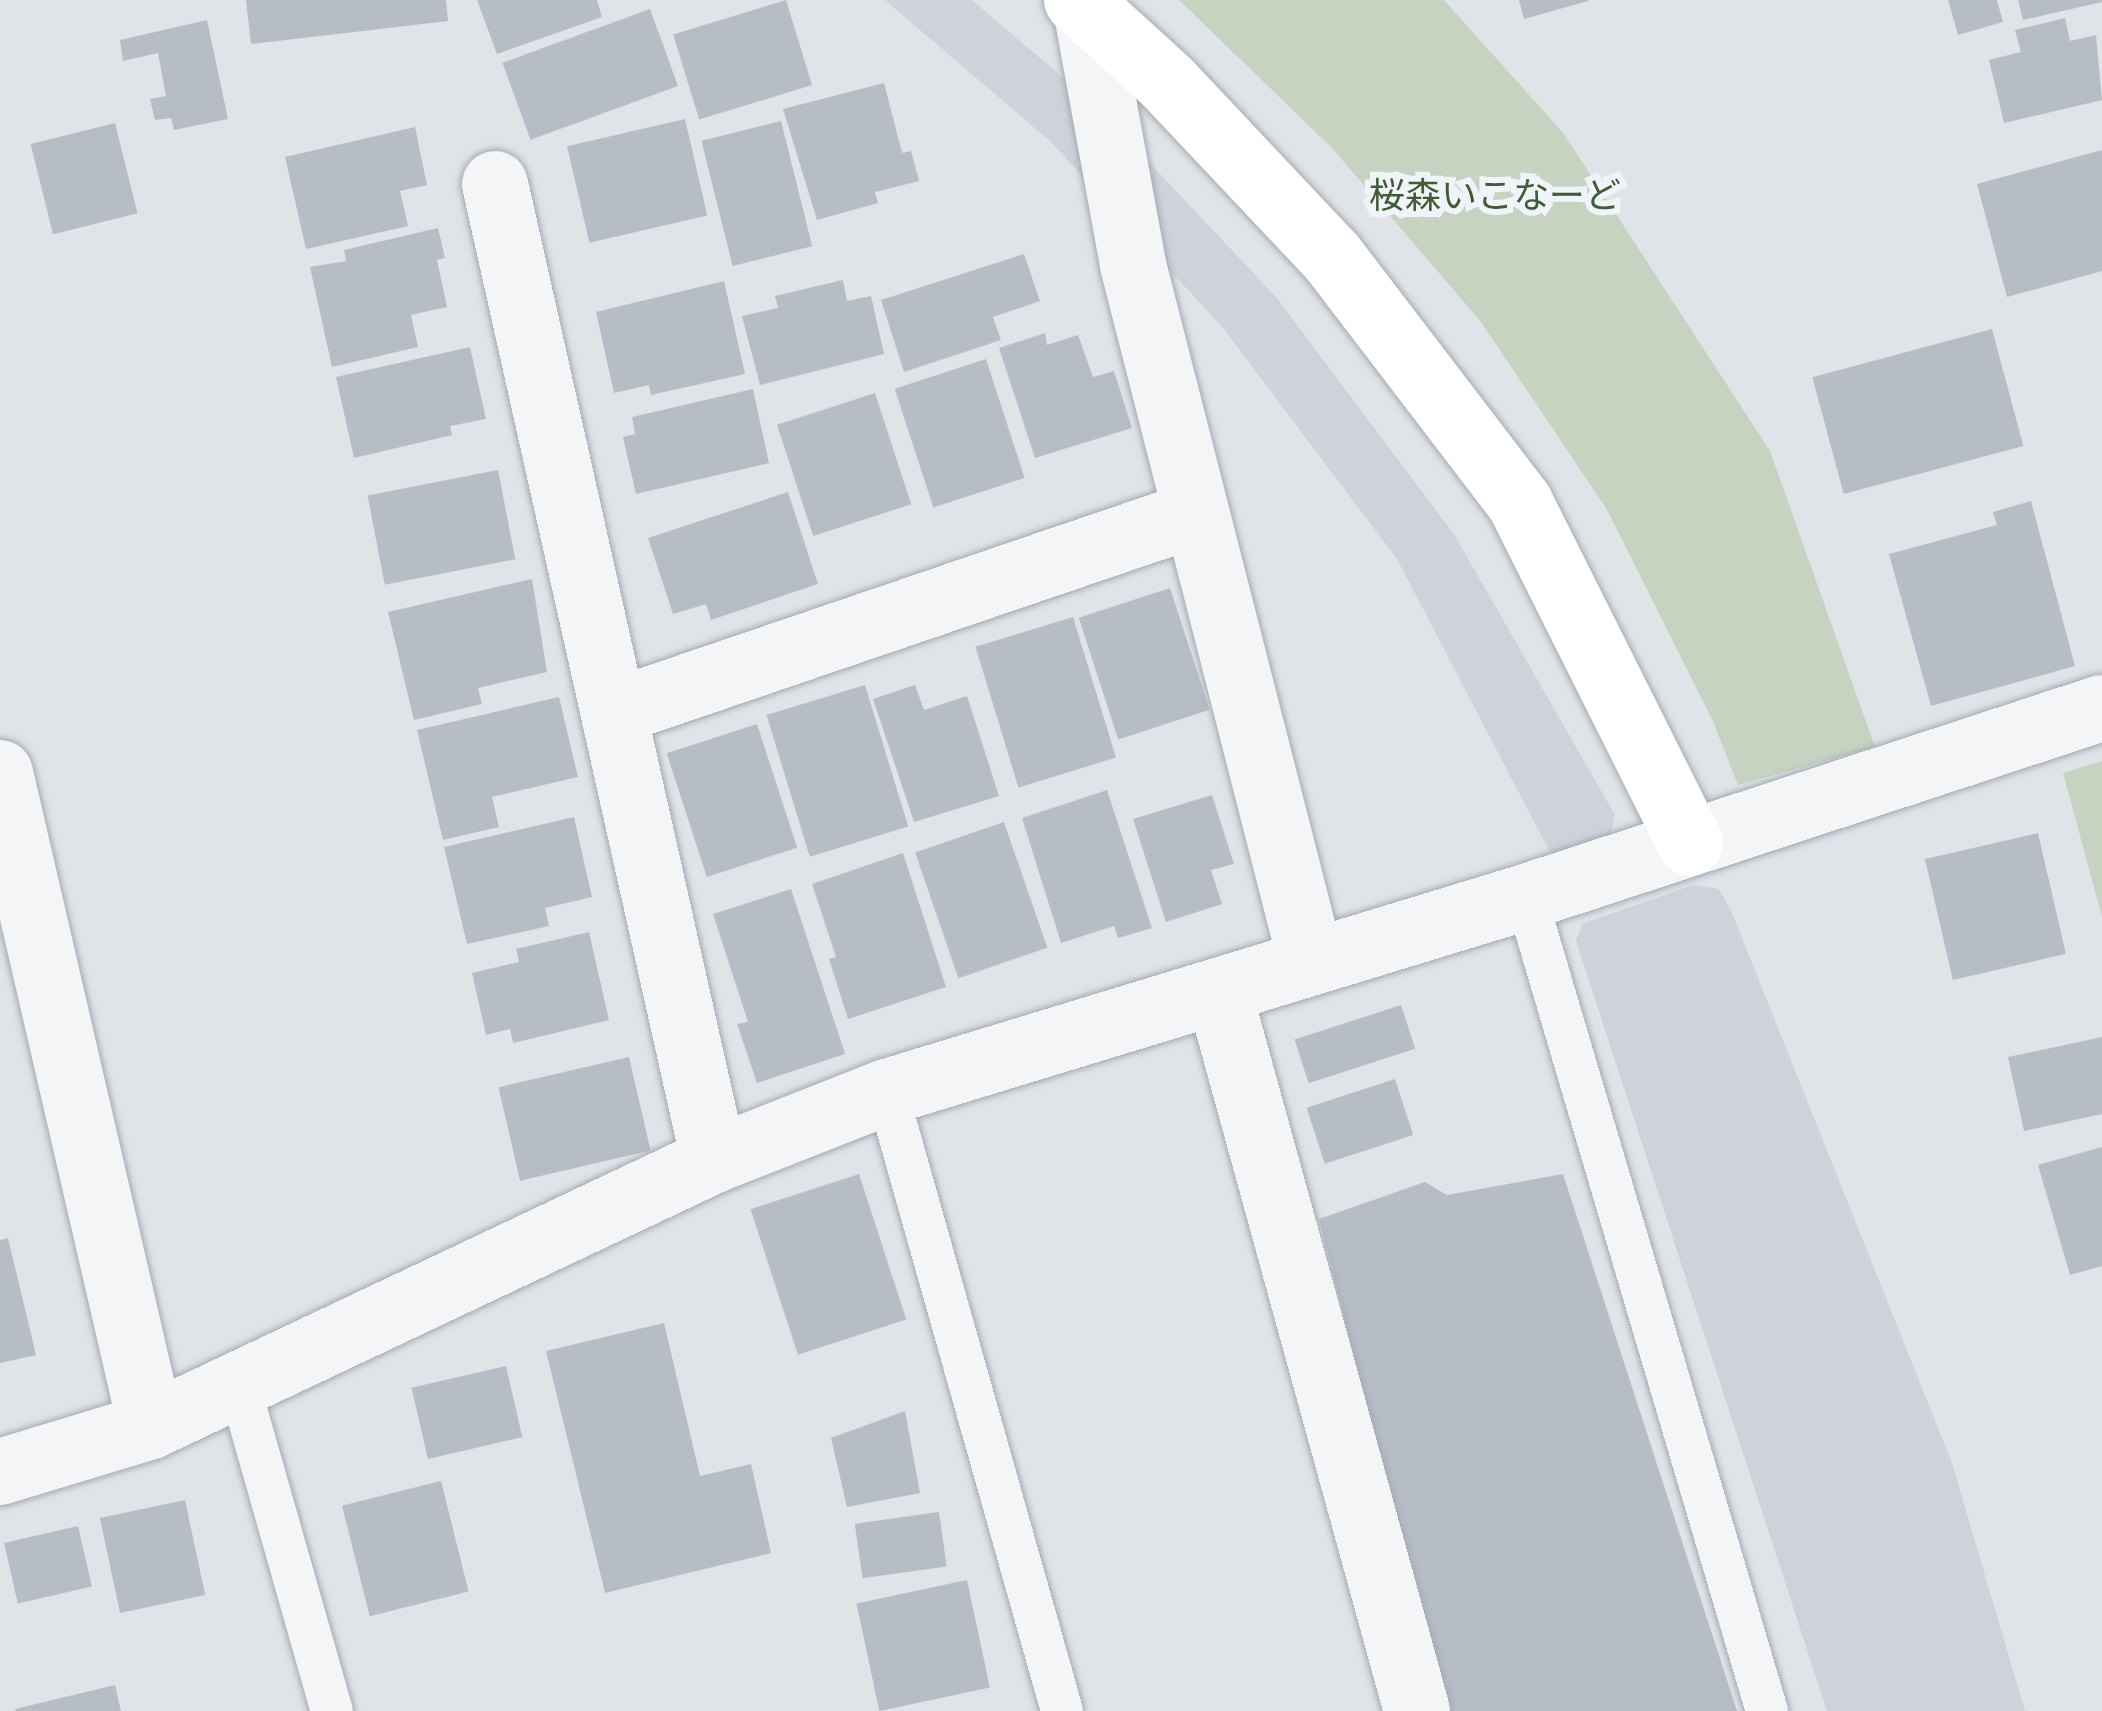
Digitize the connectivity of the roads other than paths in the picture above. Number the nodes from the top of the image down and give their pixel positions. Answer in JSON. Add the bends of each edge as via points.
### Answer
{"nodes":[{"id":1,"x":1081,"y":4,"type":"edge"},
{"id":2,"x":495,"y":184,"type":"dead end"},
{"id":3,"x":1195,"y":514,"type":"junction"},
{"id":4,"x":2102,"y":708,"type":"edge"},
{"id":5,"x":614,"y":712,"type":"junction"},
{"id":6,"x":0,"y":773,"type":"edge"},
{"id":7,"x":1690,"y":843,"type":"junction"},
{"id":8,"x":1526,"y":897,"type":"junction"},
{"id":9,"x":1311,"y":961,"type":"junction"},
{"id":10,"x":1219,"y":993,"type":"junction"},
{"id":11,"x":887,"y":1092,"type":"junction"},
{"id":12,"x":714,"y":1160,"type":"junction"},
{"id":13,"x":239,"y":1385,"type":"junction"},
{"id":14,"x":151,"y":1426,"type":"junction"},
{"id":15,"x":0,"y":1472,"type":"edge"},
{"id":16,"x":332,"y":1711,"type":"edge"},
{"id":17,"x":1062,"y":1711,"type":"edge"},
{"id":18,"x":1417,"y":1711,"type":"edge"},
{"id":19,"x":1767,"y":1711,"type":"edge"}],
"edges":[{"from":1,"to":3,"type":"street","via":[[1133,265]]},
{"from":1,"to":7,"type":"street","via":[[1167,82],[1332,257],[1520,502]]},
{"from":2,"to":5,"type":"street"},
{"from":3,"to":5,"type":"street"},
{"from":3,"to":9,"type":"street"},
{"from":4,"to":7,"type":"street"},
{"from":5,"to":12,"type":"street"},
{"from":6,"to":14,"type":"street"},
{"from":7,"to":8,"type":"street"},
{"from":8,"to":9,"type":"street"},
{"from":8,"to":19,"type":"lane"},
{"from":9,"to":10,"type":"street"},
{"from":10,"to":11,"type":"street"},
{"from":10,"to":18,"type":"street"},
{"from":11,"to":12,"type":"street"},
{"from":11,"to":17,"type":"lane"},
{"from":12,"to":13,"type":"street"},
{"from":13,"to":14,"type":"street"},
{"from":13,"to":16,"type":"lane"},
{"from":14,"to":15,"type":"street"}]}
